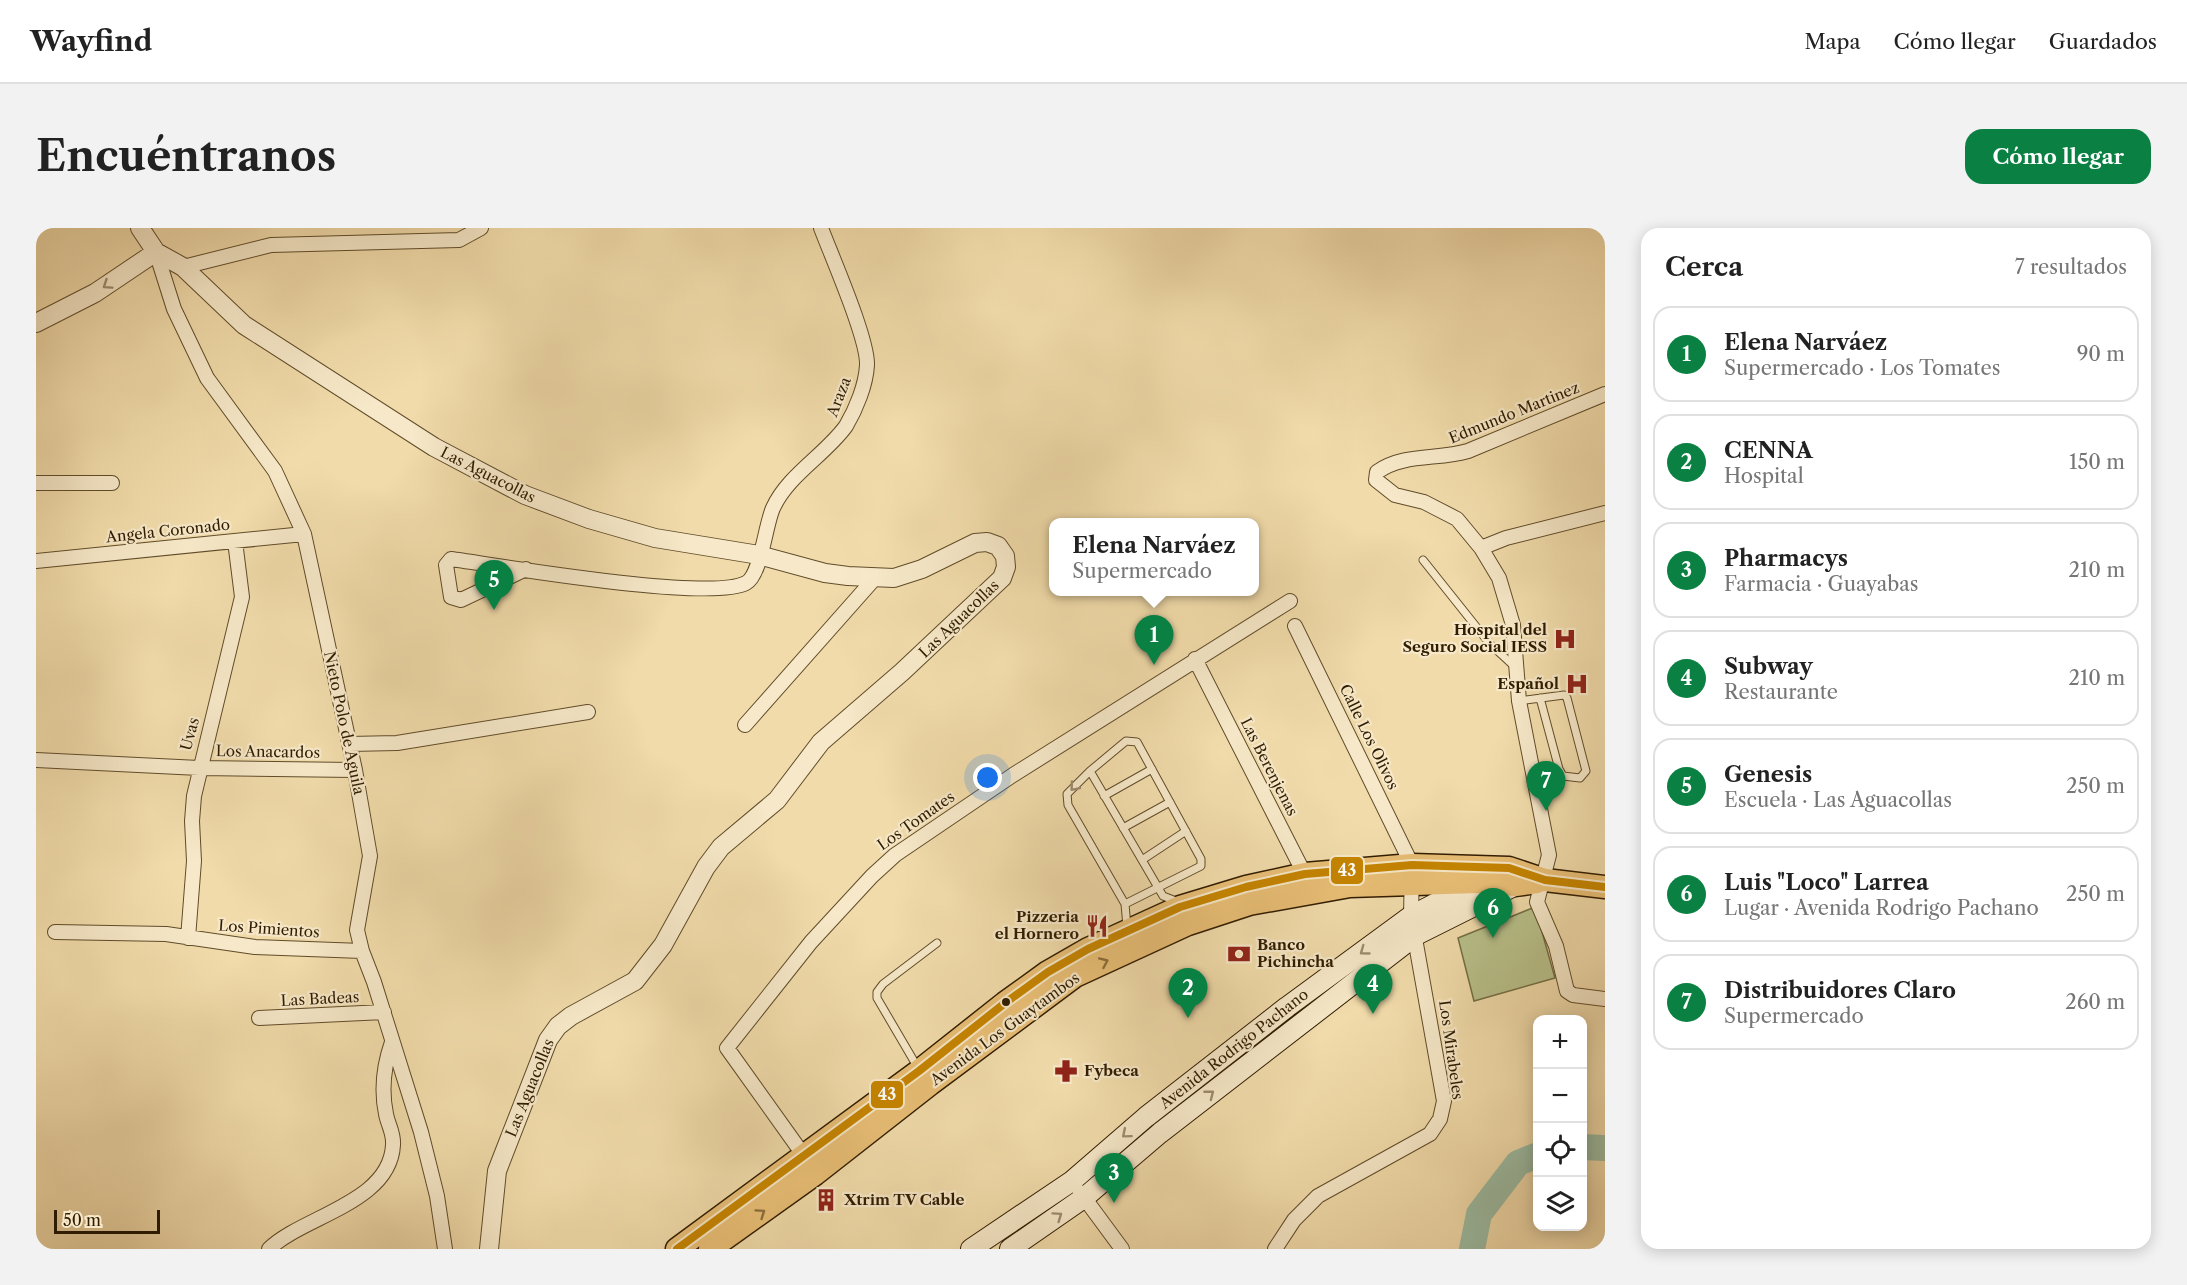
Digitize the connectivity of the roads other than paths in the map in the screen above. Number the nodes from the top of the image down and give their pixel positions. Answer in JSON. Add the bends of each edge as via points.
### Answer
{"nodes":[{"id":1,"x":140,"y":228,"type":"edge"},
{"id":2,"x":481,"y":228,"type":"edge"},
{"id":3,"x":821,"y":228,"type":"edge"},
{"id":4,"x":156,"y":252,"type":"junction"},
{"id":5,"x":183,"y":267,"type":"junction"},
{"id":6,"x":36,"y":322,"type":"edge"},
{"id":7,"x":1605,"y":394,"type":"edge"},
{"id":8,"x":36,"y":483,"type":"edge"},
{"id":9,"x":112,"y":483,"type":"dead end"},
{"id":10,"x":1605,"y":513,"type":"edge"},
{"id":11,"x":304,"y":534,"type":"junction"},
{"id":12,"x":235,"y":541,"type":"junction"},
{"id":13,"x":1480,"y":548,"type":"junction"},
{"id":14,"x":759,"y":555,"type":"junction"},
{"id":15,"x":1423,"y":560,"type":"dead end"},
{"id":16,"x":36,"y":561,"type":"edge"},
{"id":17,"x":526,"y":569,"type":"junction"},
{"id":18,"x":875,"y":578,"type":"junction"},
{"id":19,"x":1290,"y":601,"type":"dead end"},
{"id":20,"x":1295,"y":626,"type":"dead end"},
{"id":21,"x":1195,"y":659,"type":"junction"},
{"id":22,"x":1515,"y":667,"type":"junction"},
{"id":23,"x":1540,"y":698,"type":"junction"},
{"id":24,"x":1519,"y":701,"type":"junction"},
{"id":25,"x":588,"y":712,"type":"dead end"},
{"id":26,"x":745,"y":725,"type":"dead end"},
{"id":27,"x":350,"y":744,"type":"junction"},
{"id":28,"x":36,"y":760,"type":"edge"},
{"id":29,"x":199,"y":768,"type":"junction"},
{"id":30,"x":1152,"y":769,"type":"junction"},
{"id":31,"x":355,"y":770,"type":"junction"},
{"id":32,"x":1090,"y":771,"type":"junction"},
{"id":33,"x":1104,"y":796,"type":"junction"},
{"id":34,"x":1170,"y":802,"type":"junction"},
{"id":35,"x":1123,"y":828,"type":"junction"},
{"id":36,"x":1186,"y":831,"type":"junction"},
{"id":37,"x":1142,"y":860,"type":"junction"},
{"id":38,"x":1412,"y":874,"type":"junction"},
{"id":39,"x":1512,"y":876,"type":"junction"},
{"id":40,"x":1545,"y":880,"type":"junction"},
{"id":41,"x":1309,"y":882,"type":"junction"},
{"id":42,"x":1478,"y":882,"type":"junction"},
{"id":43,"x":1605,"y":887,"type":"edge"},
{"id":44,"x":1159,"y":888,"type":"junction"},
{"id":45,"x":1219,"y":895,"type":"junction"},
{"id":46,"x":1125,"y":904,"type":"junction"},
{"id":47,"x":1184,"y":916,"type":"junction"},
{"id":48,"x":1413,"y":926,"type":"junction"},
{"id":49,"x":55,"y":932,"type":"dead end"},
{"id":50,"x":1126,"y":932,"type":"junction"},
{"id":51,"x":181,"y":938,"type":"junction"},
{"id":52,"x":937,"y":943,"type":"dead end"},
{"id":53,"x":362,"y":951,"type":"junction"},
{"id":54,"x":1055,"y":979,"type":"junction"},
{"id":55,"x":1605,"y":999,"type":"edge"},
{"id":56,"x":1287,"y":1007,"type":"junction"},
{"id":57,"x":384,"y":1012,"type":"junction"},
{"id":58,"x":259,"y":1018,"type":"dead end"},
{"id":59,"x":1300,"y":1024,"type":"junction"},
{"id":60,"x":392,"y":1042,"type":"junction"},
{"id":61,"x":925,"y":1077,"type":"junction"},
{"id":62,"x":1146,"y":1117,"type":"junction"},
{"id":63,"x":1160,"y":1133,"type":"junction"},
{"id":64,"x":810,"y":1165,"type":"junction"},
{"id":65,"x":1072,"y":1180,"type":"junction"},
{"id":66,"x":1085,"y":1197,"type":"junction"},
{"id":67,"x":698,"y":1246,"type":"edge"},
{"id":68,"x":269,"y":1249,"type":"edge"},
{"id":69,"x":445,"y":1249,"type":"edge"},
{"id":70,"x":489,"y":1249,"type":"edge"},
{"id":71,"x":970,"y":1249,"type":"edge"},
{"id":72,"x":1010,"y":1249,"type":"edge"},
{"id":73,"x":1122,"y":1249,"type":"edge"},
{"id":74,"x":1275,"y":1249,"type":"edge"}],
"edges":[{"from":1,"to":4,"type":"street","name":"Nieto Polo de Aguila"},
{"from":2,"to":5,"type":"street","via":[[459,240],[271,245]]},
{"from":3,"to":14,"type":"street","name":"Araza","via":[[860,334],[867,363],[865,375],[854,414],[846,426],[774,506]]},
{"from":4,"to":5,"type":"street","name":"Las Aguacollas"},
{"from":4,"to":6,"type":"street","one_way":true,"via":[[95,293]]},
{"from":4,"to":11,"type":"street","name":"Nieto Polo de Aguila","via":[[174,309],[207,378],[275,471]]},
{"from":5,"to":14,"type":"street","name":"Las Aguacollas","via":[[244,325],[494,481],[589,519],[667,540]]},
{"from":7,"to":13,"type":"street","name":"Edmundo Martinez","via":[[1468,452],[1400,460],[1377,472],[1376,480],[1383,488],[1457,519]]},
{"from":8,"to":9,"type":"street"},
{"from":10,"to":13,"type":"street","via":[[1506,537]]},
{"from":11,"to":12,"type":"street","name":"Angela Coronado"},
{"from":11,"to":27,"type":"street","name":"Nieto Polo de Aguila"},
{"from":12,"to":16,"type":"street","name":"Angela Coronado"},
{"from":12,"to":29,"type":"street","name":"Uvas","via":[[242,597]]},
{"from":13,"to":22,"type":"street","name":"Edmundo Martinez","via":[[1506,600],[1513,625]]},
{"from":14,"to":17,"type":"street","name":"Araza","via":[[758,571],[746,583],[706,588],[617,582]]},
{"from":14,"to":18,"type":"street","name":"Las Aguacollas","via":[[825,573]]},
{"from":15,"to":22,"type":"lane","via":[[1490,644]]},
{"from":17,"to":17,"type":"street","name":"Araza","via":[[461,600],[451,597],[446,566],[451,559]]},
{"from":18,"to":26,"type":"street"},
{"from":18,"to":70,"type":"street","name":"Las Aguacollas","via":[[909,575],[979,542],[998,546],[1006,560],[1004,575],[975,606],[821,742],[777,800],[721,847],[663,945],[635,981],[558,1026],[548,1040],[497,1171]]},
{"from":19,"to":21,"type":"street","name":"Los Tomates"},
{"from":20,"to":38,"type":"street","name":"Calle Los Olivos"},
{"from":21,"to":41,"type":"street","name":"Las Berenjenas"},
{"from":21,"to":64,"type":"street","name":"Los Tomates","via":[[918,838],[883,865],[791,964],[728,1044],[727,1050]]},
{"from":22,"to":24,"type":"street","name":"Edmundo Martinez"},
{"from":23,"to":23,"type":"lane","via":[[1567,698],[1586,771],[1580,778],[1563,776],[1559,769]]},
{"from":23,"to":24,"type":"lane"},
{"from":24,"to":40,"type":"street","name":"Edmundo Martinez","via":[[1549,855]]},
{"from":25,"to":27,"type":"street","via":[[397,742]]},
{"from":27,"to":31,"type":"street","name":"Nieto Polo de Aguila"},
{"from":28,"to":29,"type":"street","name":"Los Anacardos"},
{"from":29,"to":31,"type":"street","name":"Los Anacardos"},
{"from":29,"to":51,"type":"street","name":"Uvas","via":[[192,821],[194,861]]},
{"from":30,"to":32,"type":"lane","via":[[1137,742],[1131,740]]},
{"from":30,"to":33,"type":"lane"},
{"from":30,"to":34,"type":"lane"},
{"from":31,"to":53,"type":"street","name":"Nieto Polo de Aguila","via":[[370,856],[357,930]]},
{"from":32,"to":33,"type":"lane"},
{"from":32,"to":46,"type":"lane","one_way":true,"via":[[1067,794],[1068,805]]},
{"from":33,"to":35,"type":"lane"},
{"from":34,"to":35,"type":"lane"},
{"from":34,"to":36,"type":"lane"},
{"from":35,"to":37,"type":"lane"},
{"from":36,"to":37,"type":"lane"},
{"from":36,"to":44,"type":"lane","via":[[1201,866]]},
{"from":37,"to":44,"type":"lane"},
{"from":38,"to":39,"type":"main road","name":"Avenida Los Guaytambos"},
{"from":38,"to":41,"type":"main road","name":"Avenida Los Guaytambos"},
{"from":38,"to":42,"type":"main road","name":"Avenida Los Guaytambos"},
{"from":38,"to":48,"type":"street","name":"Los Mirabeles"},
{"from":39,"to":40,"type":"main road","name":"Avenida Los Guaytambos"},
{"from":39,"to":42,"type":"main road","name":"Avenida Los Guaytambos"},
{"from":39,"to":48,"type":"main road","name":"Avenida Rodrigo Pachano"},
{"from":40,"to":43,"type":"main road"},
{"from":40,"to":55,"type":"street","name":"Edmundo Martinez","via":[[1537,902],[1556,946],[1567,992]]},
{"from":41,"to":45,"type":"main road","name":"Avenida Los Guaytambos"},
{"from":41,"to":47,"type":"main road","name":"Avenida Los Guaytambos","via":[[1249,904]]},
{"from":42,"to":48,"type":"main road","name":"Avenida Rodrigo Pachano"},
{"from":44,"to":45,"type":"lane","via":[[1172,901],[1209,892]]},
{"from":44,"to":46,"type":"lane"},
{"from":45,"to":47,"type":"main road","name":"Avenida Los Guaytambos"},
{"from":46,"to":50,"type":"lane"},
{"from":47,"to":50,"type":"main road","name":"Avenida Los Guaytambos"},
{"from":54,"to":47,"type":"main road","name":"Avenida Los Guaytambos","one_way":true,"via":[[1075,975]]},
{"from":48,"to":56,"type":"main road","name":"Avenida Rodrigo Pachano","one_way":true},
{"from":48,"to":59,"type":"main road","name":"Avenida Rodrigo Pachano"},
{"from":48,"to":74,"type":"street","name":"Los Mirabeles","via":[[1444,1101],[1440,1119],[1430,1134],[1318,1196],[1294,1220]]},
{"from":49,"to":51,"type":"street","name":"Los Pimientos"},
{"from":50,"to":54,"type":"main road","name":"Avenida Los Guaytambos"},
{"from":51,"to":53,"type":"street","name":"Los Pimientos","via":[[255,947]]},
{"from":52,"to":61,"type":"lane","via":[[877,992]]},
{"from":53,"to":57,"type":"street","name":"Nieto Polo de Aguila"},
{"from":54,"to":61,"type":"main road","name":"Avenida Los Guaytambos"},
{"from":56,"to":59,"type":"main road"},
{"from":56,"to":62,"type":"main road","name":"Avenida Rodrigo Pachano"},
{"from":57,"to":58,"type":"street","name":"Las Badeas"},
{"from":57,"to":60,"type":"street","name":"Nieto Polo de Aguila"},
{"from":63,"to":59,"type":"main road","name":"Avenida Rodrigo Pachano","one_way":true},
{"from":60,"to":68,"type":"street","via":[[384,1076],[386,1115],[393,1138],[387,1169],[374,1184],[343,1206],[283,1236]]},
{"from":60,"to":69,"type":"street","name":"Nieto Polo de Aguila","via":[[421,1132]]},
{"from":61,"to":64,"type":"main road","name":"Avenida Los Guaytambos"},
{"from":62,"to":63,"type":"main road"},
{"from":62,"to":65,"type":"main road","name":"Avenida Rodrigo Pachano","one_way":true},
{"from":63,"to":66,"type":"main road","name":"Avenida Rodrigo Pachano"},
{"from":64,"to":67,"type":"main road","name":"Avenida Los Guaytambos"},
{"from":65,"to":66,"type":"street"},
{"from":65,"to":71,"type":"main road","name":"Avenida Rodrigo Pachano"},
{"from":72,"to":66,"type":"main road","name":"Avenida Rodrigo Pachano","one_way":true},
{"from":66,"to":73,"type":"street"}]}
